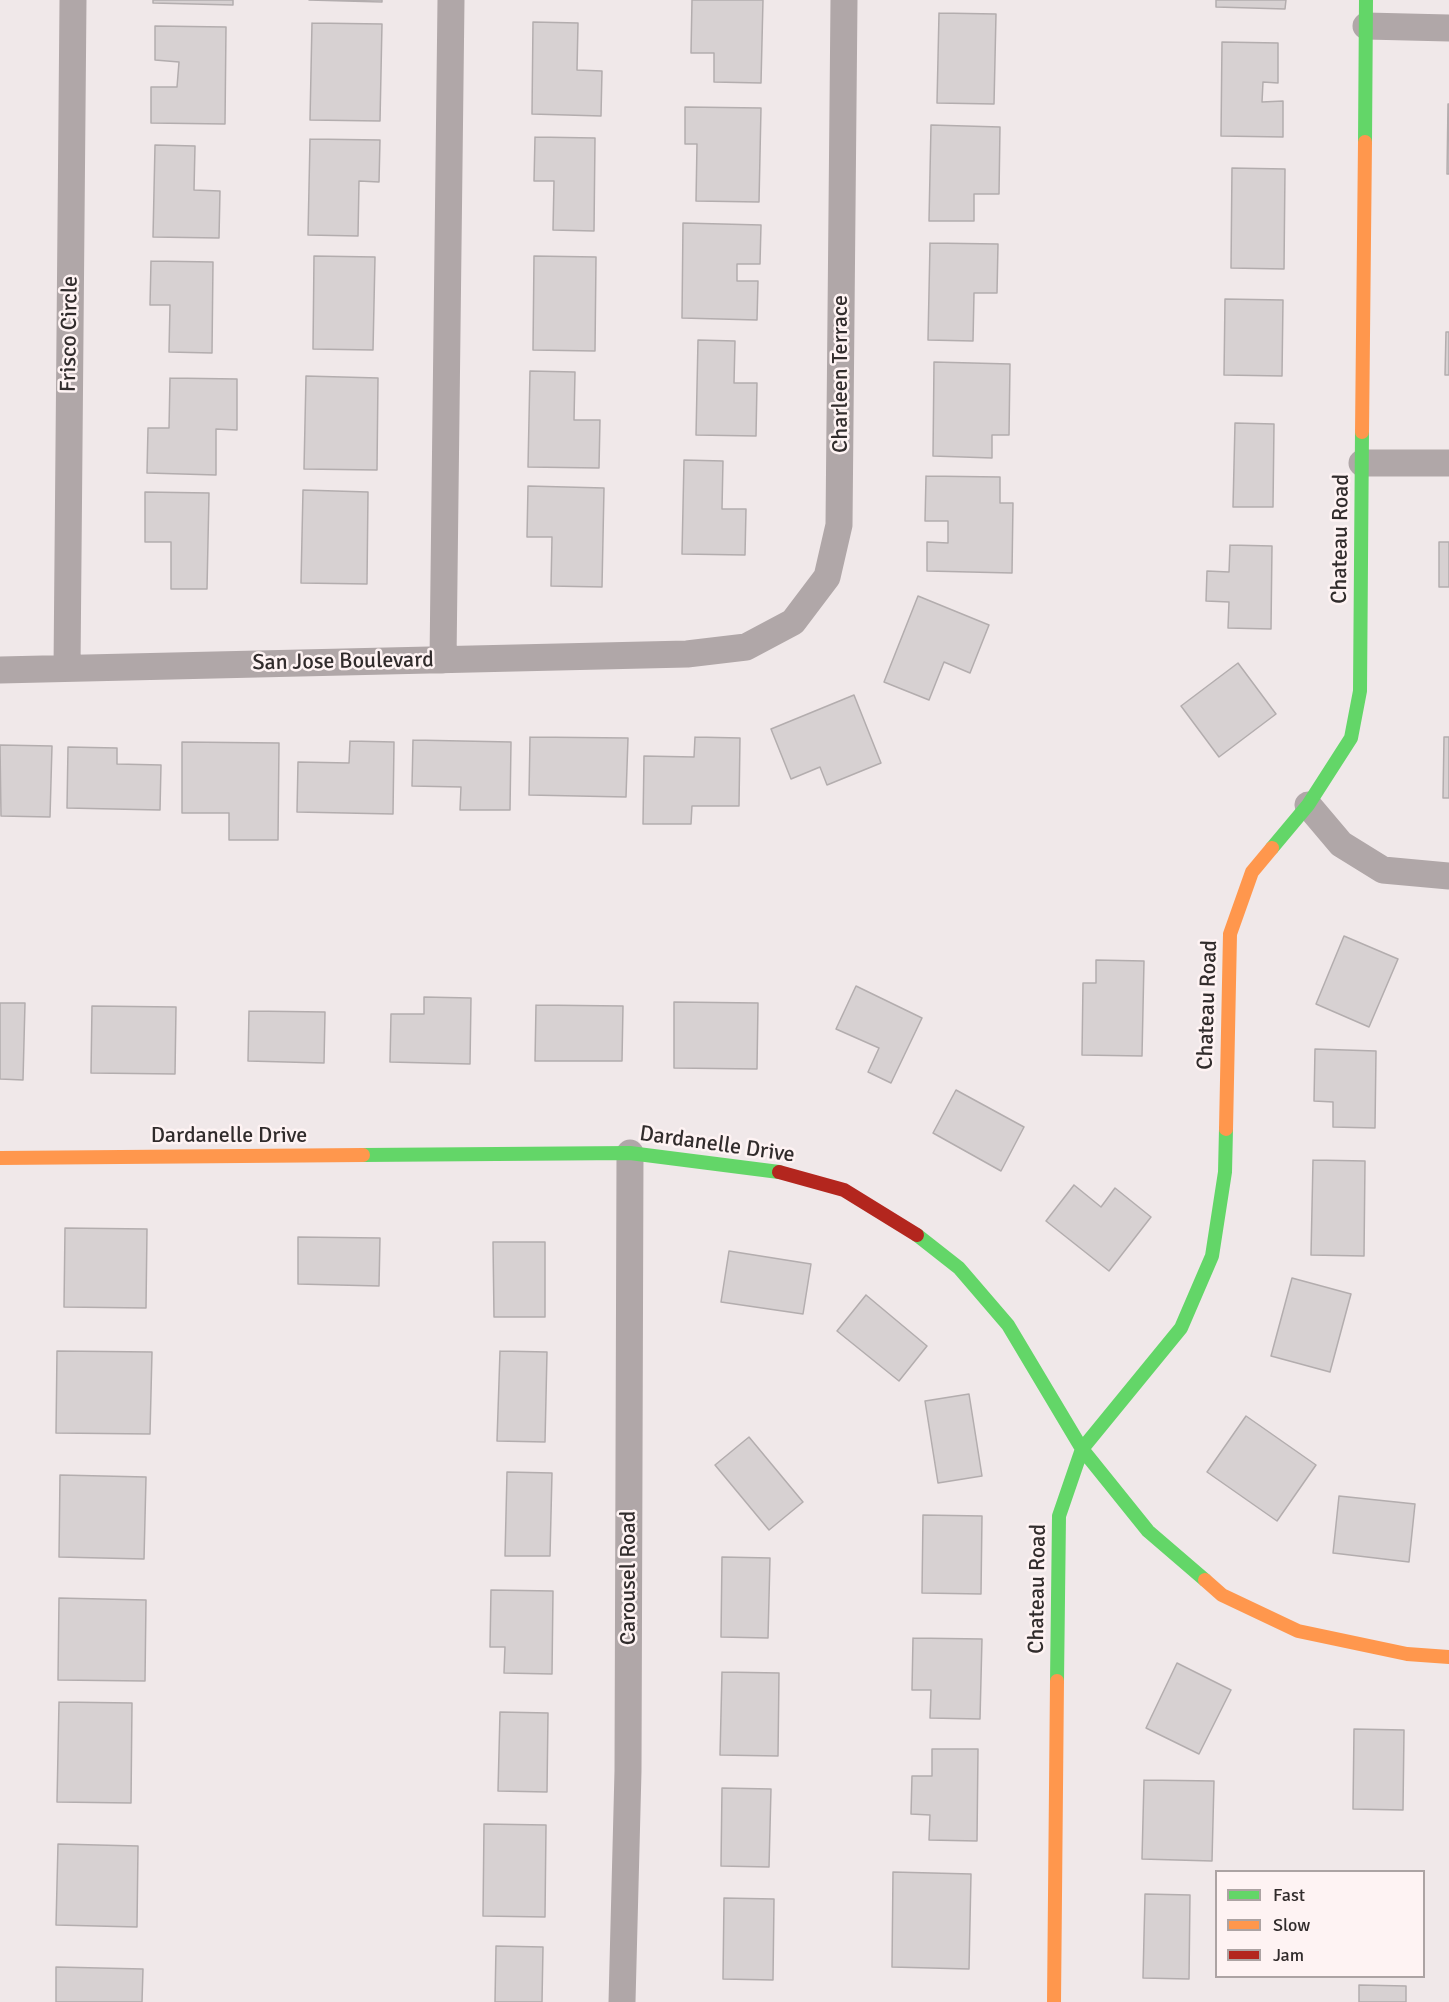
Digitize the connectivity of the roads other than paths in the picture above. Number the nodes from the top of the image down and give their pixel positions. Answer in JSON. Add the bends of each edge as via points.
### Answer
{"nodes":[{"id":1,"x":73,"y":0,"type":"edge"},
{"id":2,"x":451,"y":0,"type":"edge"},
{"id":3,"x":844,"y":0,"type":"edge"},
{"id":4,"x":1366,"y":13,"type":"edge"},
{"id":5,"x":1449,"y":28,"type":"edge"},
{"id":6,"x":1362,"y":462,"type":"junction"},
{"id":7,"x":1449,"y":463,"type":"edge"},
{"id":8,"x":687,"y":654,"type":"joint"},
{"id":9,"x":443,"y":660,"type":"junction"},
{"id":10,"x":67,"y":668,"type":"junction"},
{"id":11,"x":0,"y":670,"type":"edge"},
{"id":12,"x":1308,"y":805,"type":"junction"},
{"id":13,"x":1449,"y":876,"type":"edge"},
{"id":14,"x":630,"y":1154,"type":"junction"},
{"id":15,"x":0,"y":1158,"type":"edge"},
{"id":16,"x":1082,"y":1449,"type":"junction"},
{"id":17,"x":1449,"y":1657,"type":"edge"},
{"id":18,"x":622,"y":2002,"type":"edge"},
{"id":19,"x":1054,"y":2002,"type":"edge"}],
"edges":[{"from":1,"to":10,"type":"street","name":"Frisco Circle"},
{"from":2,"to":9,"type":"street"},
{"from":3,"to":8,"type":"street","name":"Charleen Terrace","via":[[839,525],[826,577],[793,622],[746,647]]},
{"from":4,"to":5,"type":"street"},
{"from":4,"to":6,"type":"street","name":"Chateau Road"},
{"from":6,"to":7,"type":"street"},
{"from":6,"to":12,"type":"street","name":"Chateau Road","via":[[1360,691],[1351,738]]},
{"from":8,"to":9,"type":"street","name":"San Jose Boulevard"},
{"from":9,"to":10,"type":"street","name":"San Jose Boulevard"},
{"from":10,"to":11,"type":"street","name":"San Jose Boulevard"},
{"from":12,"to":13,"type":"street","via":[[1341,844],[1383,870]]},
{"from":12,"to":16,"type":"street","name":"Chateau Road","via":[[1252,872],[1230,934],[1225,1172],[1212,1256],[1181,1328]]},
{"from":14,"to":15,"type":"street","name":"Dardanelle Drive"},
{"from":14,"to":16,"type":"street","name":"Dardanelle Drive","via":[[768,1169],[844,1190],[908,1228],[959,1268],[1008,1325]]},
{"from":14,"to":18,"type":"street","name":"Carousel Road","via":[[628,1759]]},
{"from":16,"to":17,"type":"street","name":"Dardanelle Drive","via":[[1148,1531],[1222,1595],[1298,1630],[1407,1654]]},
{"from":16,"to":19,"type":"street","name":"Chateau Road","via":[[1059,1516]]}]}
